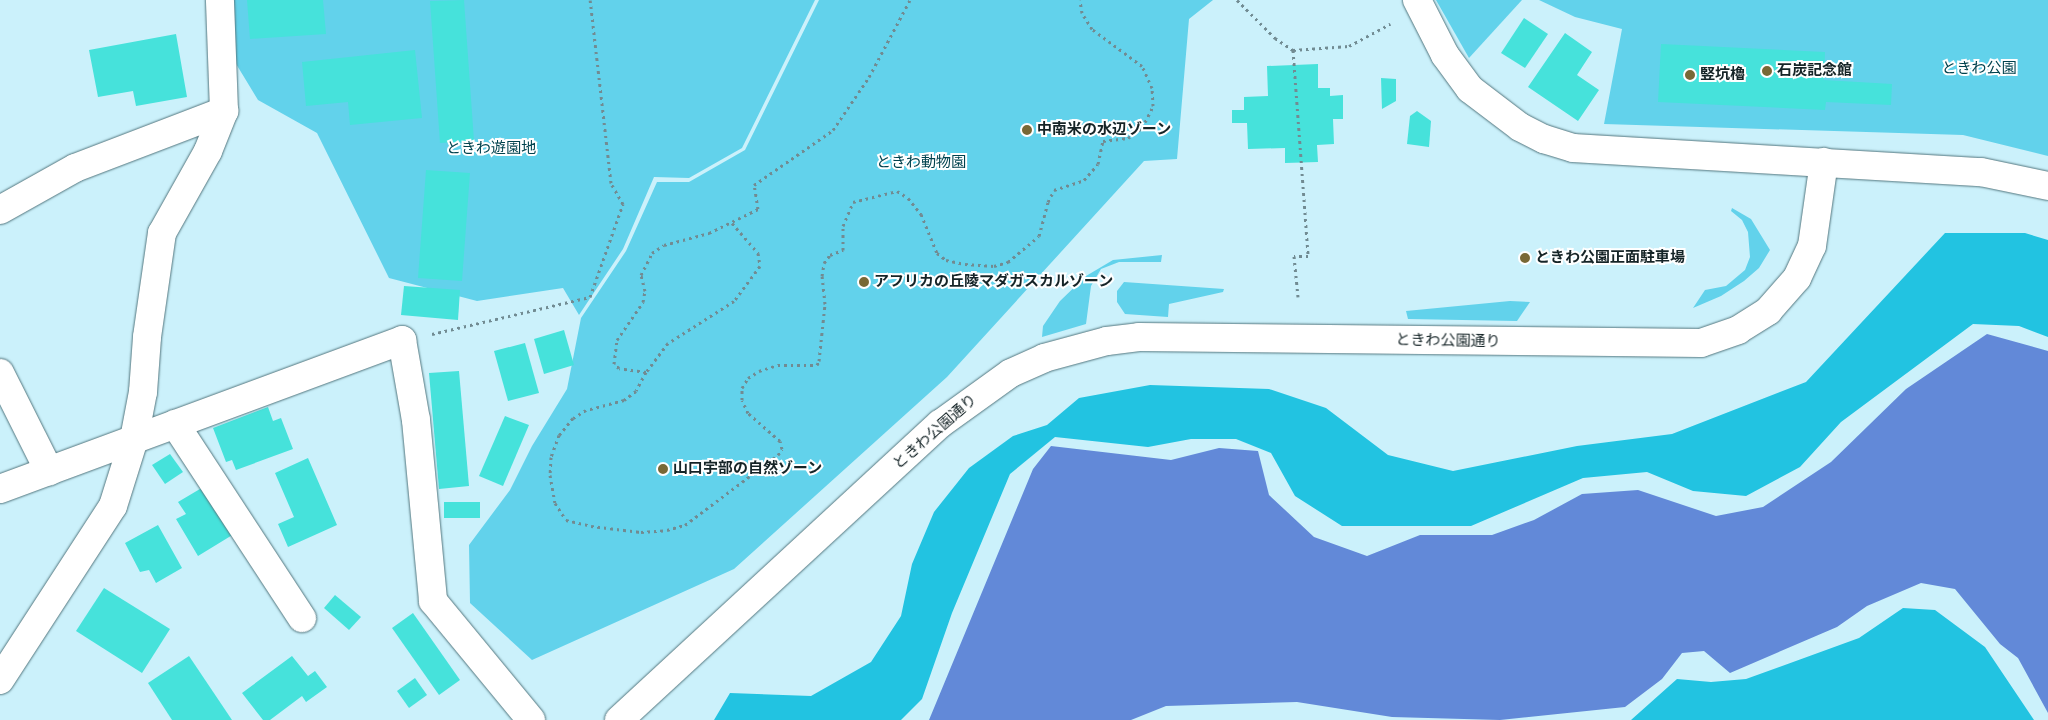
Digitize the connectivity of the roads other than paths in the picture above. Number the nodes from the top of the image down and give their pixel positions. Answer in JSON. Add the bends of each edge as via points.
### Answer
{"nodes":[{"id":1,"x":220,"y":0,"type":"edge"},
{"id":2,"x":1417,"y":0,"type":"edge"},
{"id":3,"x":224,"y":111,"type":"junction"},
{"id":4,"x":1824,"y":162,"type":"junction"},
{"id":5,"x":2048,"y":186,"type":"edge"},
{"id":6,"x":0,"y":210,"type":"edge"},
{"id":7,"x":0,"y":373,"type":"edge"},
{"id":8,"x":175,"y":424,"type":"junction"},
{"id":9,"x":134,"y":440,"type":"junction"},
{"id":10,"x":49,"y":471,"type":"junction"},
{"id":11,"x":0,"y":489,"type":"edge"},
{"id":12,"x":302,"y":618,"type":"dead end"},
{"id":13,"x":0,"y":680,"type":"edge"},
{"id":14,"x":531,"y":720,"type":"edge"},
{"id":15,"x":619,"y":720,"type":"edge"}],
"edges":[{"from":1,"to":3,"type":"street"},
{"from":2,"to":4,"type":"street","via":[[1444,54],[1470,89],[1520,127],[1544,139],[1573,148],[1609,152]]},
{"from":3,"to":6,"type":"street","via":[[75,168]]},
{"from":3,"to":9,"type":"street","via":[[208,151],[162,233],[147,337],[144,392]]},
{"from":4,"to":5,"type":"street","via":[[1981,172]]},
{"from":4,"to":15,"type":"street","name":"ときわ公園通り","via":[[1812,246],[1797,278],[1768,311],[1738,330],[1701,343],[1139,337],[1106,341],[1044,358],[1011,373],[940,424]]},
{"from":7,"to":10,"type":"street"},
{"from":8,"to":9,"type":"street"},
{"from":8,"to":12,"type":"street"},
{"from":8,"to":14,"type":"street","via":[[402,340],[416,420],[432,601]]},
{"from":9,"to":10,"type":"street"},
{"from":9,"to":13,"type":"street","via":[[114,506]]},
{"from":10,"to":11,"type":"street"}]}
